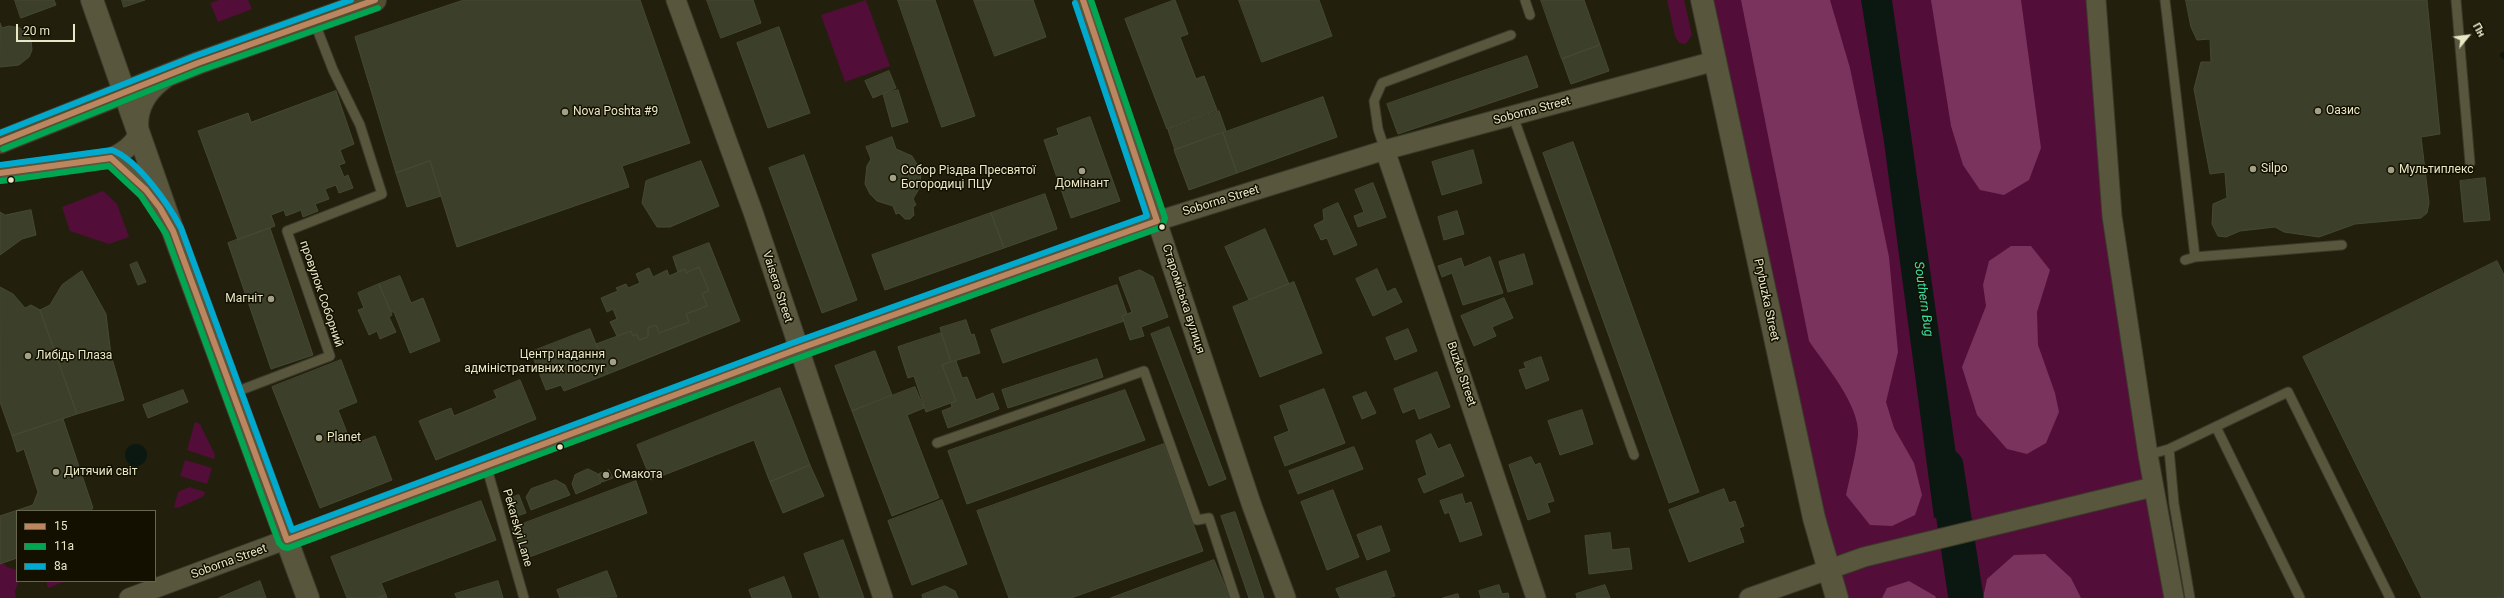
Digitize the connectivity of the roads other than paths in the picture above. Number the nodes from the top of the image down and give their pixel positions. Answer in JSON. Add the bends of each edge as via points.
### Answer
{"nodes":[{"id":1,"x":92,"y":0,"type":"edge"},
{"id":2,"x":375,"y":0,"type":"edge"},
{"id":3,"x":676,"y":0,"type":"edge"},
{"id":4,"x":1084,"y":0,"type":"edge"},
{"id":5,"x":1525,"y":0,"type":"edge"},
{"id":6,"x":1702,"y":0,"type":"edge"},
{"id":7,"x":2096,"y":0,"type":"edge"},
{"id":8,"x":2165,"y":0,"type":"edge"},
{"id":9,"x":2456,"y":0,"type":"edge"},
{"id":10,"x":1530,"y":15,"type":"dead end"},
{"id":11,"x":314,"y":22,"type":"junction"},
{"id":12,"x":1511,"y":36,"type":"dead end"},
{"id":13,"x":1715,"y":61,"type":"junction"},
{"id":14,"x":176,"y":72,"type":"junction"},
{"id":15,"x":126,"y":92,"type":"junction"},
{"id":16,"x":1513,"y":116,"type":"junction"},
{"id":17,"x":139,"y":130,"type":"junction"},
{"id":18,"x":0,"y":142,"type":"edge"},
{"id":19,"x":1385,"y":150,"type":"junction"},
{"id":20,"x":111,"y":158,"type":"junction"},
{"id":21,"x":2470,"y":163,"type":"dead end"},
{"id":22,"x":0,"y":173,"type":"edge"},
{"id":23,"x":1157,"y":221,"type":"junction"},
{"id":24,"x":174,"y":231,"type":"junction"},
{"id":25,"x":2342,"y":245,"type":"dead end"},
{"id":26,"x":2195,"y":257,"type":"junction"},
{"id":27,"x":2186,"y":260,"type":"dead end"},
{"id":28,"x":798,"y":349,"type":"junction"},
{"id":29,"x":233,"y":393,"type":"junction"},
{"id":30,"x":2216,"y":427,"type":"junction"},
{"id":31,"x":937,"y":443,"type":"dead end"},
{"id":32,"x":2169,"y":449,"type":"junction"},
{"id":33,"x":1634,"y":456,"type":"dead end"},
{"id":34,"x":2148,"y":456,"type":"junction"},
{"id":35,"x":486,"y":465,"type":"junction"},
{"id":36,"x":2153,"y":487,"type":"junction"},
{"id":37,"x":288,"y":540,"type":"junction"},
{"id":38,"x":1828,"y":568,"type":"junction"},
{"id":39,"x":129,"y":598,"type":"edge"},
{"id":40,"x":308,"y":598,"type":"edge"},
{"id":41,"x":524,"y":598,"type":"edge"},
{"id":42,"x":884,"y":598,"type":"edge"},
{"id":43,"x":1235,"y":598,"type":"edge"},
{"id":44,"x":1286,"y":598,"type":"edge"},
{"id":45,"x":1536,"y":598,"type":"edge"},
{"id":46,"x":1749,"y":598,"type":"edge"},
{"id":47,"x":1837,"y":598,"type":"edge"},
{"id":48,"x":2174,"y":598,"type":"edge"},
{"id":49,"x":2190,"y":598,"type":"edge"},
{"id":50,"x":2300,"y":598,"type":"edge"},
{"id":51,"x":2390,"y":598,"type":"edge"}],
"edges":[{"from":1,"to":15,"type":"street"},
{"from":2,"to":11,"type":"main road"},
{"from":3,"to":28,"type":"street","name":"Vaisera Street"},
{"from":4,"to":23,"type":"street","name":"Староміська вулиця"},
{"from":5,"to":10,"type":"lane"},
{"from":6,"to":13,"type":"street","name":"Prybuzka Street"},
{"from":7,"to":34,"type":"street","via":[[2112,216]]},
{"from":8,"to":26,"type":"lane"},
{"from":9,"to":21,"type":"lane"},
{"from":11,"to":14,"type":"main road"},
{"from":11,"to":29,"type":"lane","name":"провулок Соборний","via":[[333,70],[360,125],[382,194],[287,231],[330,356]]},
{"from":12,"to":19,"type":"lane","via":[[1382,83],[1374,101],[1378,128]]},
{"from":13,"to":16,"type":"street","name":"Soborna Street"},
{"from":13,"to":38,"type":"street","name":"Prybuzka Street","via":[[1796,440]]},
{"from":14,"to":15,"type":"main road"},
{"from":14,"to":17,"type":"street","via":[[154,87],[146,97],[140,112]]},
{"from":15,"to":17,"type":"street"},
{"from":15,"to":18,"type":"main road"},
{"from":16,"to":19,"type":"street","name":"Soborna Street"},
{"from":16,"to":33,"type":"lane"},
{"from":17,"to":20,"type":"street","via":[[136,139],[128,148]]},
{"from":17,"to":24,"type":"street"},
{"from":19,"to":23,"type":"street","name":"Soborna Street"},
{"from":19,"to":45,"type":"street","name":"Buzka Street"},
{"from":20,"to":22,"type":"street"},
{"from":20,"to":24,"type":"street","via":[[152,193]]},
{"from":23,"to":28,"type":"street","name":"Soborna Street"},
{"from":23,"to":44,"type":"street","name":"Староміська вулиця","via":[[1249,499]]},
{"from":24,"to":29,"type":"street"},
{"from":25,"to":26,"type":"lane"},
{"from":26,"to":27,"type":"lane"},
{"from":28,"to":35,"type":"street","name":"Soborna Street"},
{"from":28,"to":42,"type":"street","name":"Vaisera Street"},
{"from":29,"to":37,"type":"street"},
{"from":30,"to":32,"type":"lane"},
{"from":30,"to":50,"type":"lane"},
{"from":30,"to":51,"type":"lane","via":[[2288,392]]},
{"from":31,"to":43,"type":"lane","via":[[1144,371],[1197,520],[1209,518]]},
{"from":32,"to":34,"type":"lane"},
{"from":32,"to":49,"type":"lane","via":[[2174,504]]},
{"from":34,"to":36,"type":"street"},
{"from":35,"to":37,"type":"street","name":"Soborna Street"},
{"from":35,"to":41,"type":"lane","name":"Pekarskyi Lane"},
{"from":36,"to":38,"type":"street","via":[[1911,544]]},
{"from":36,"to":48,"type":"street"},
{"from":37,"to":39,"type":"street","name":"Soborna Street"},
{"from":37,"to":40,"type":"street"},
{"from":38,"to":46,"type":"street"},
{"from":38,"to":47,"type":"street","name":"Prybuzka Street"}]}
